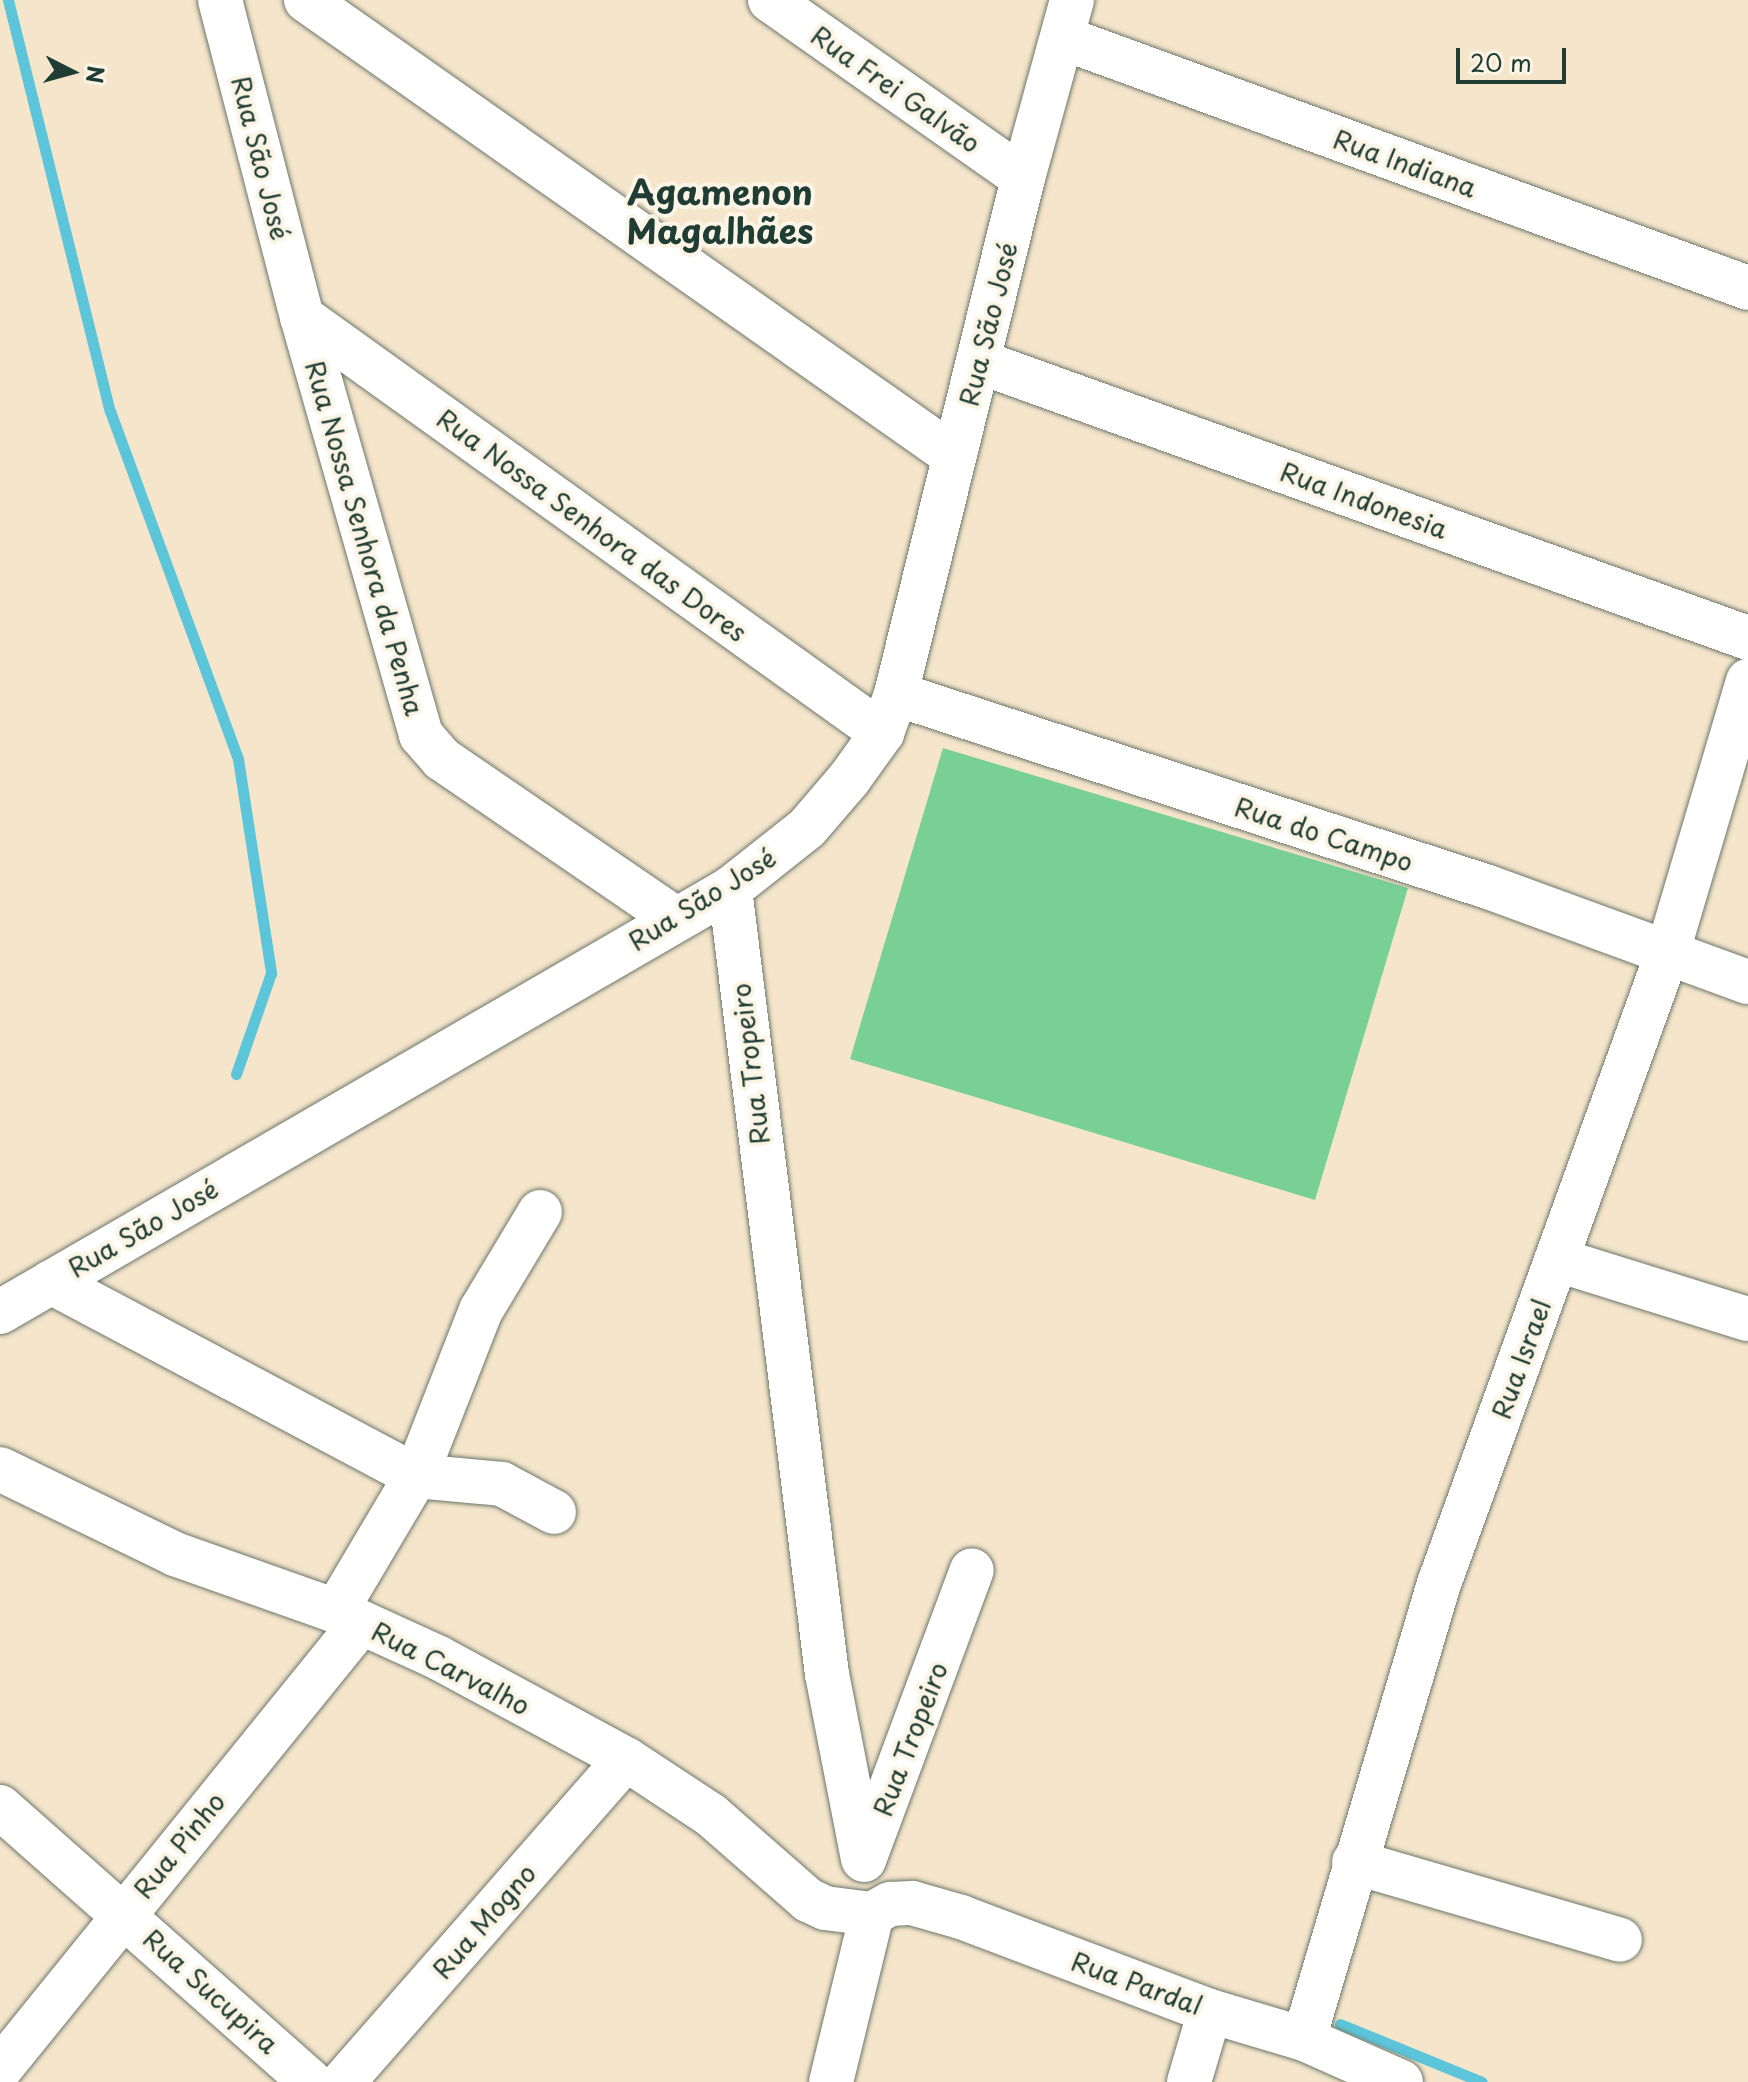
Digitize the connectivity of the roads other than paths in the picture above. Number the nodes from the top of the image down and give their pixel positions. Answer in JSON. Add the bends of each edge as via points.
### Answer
{"nodes":[{"id":1,"x":220,"y":0,"type":"edge"},
{"id":2,"x":306,"y":0,"type":"edge"},
{"id":3,"x":770,"y":0,"type":"edge"},
{"id":4,"x":1068,"y":19,"type":"edge"},
{"id":5,"x":1023,"y":178,"type":"junction"},
{"id":6,"x":1748,"y":288,"type":"edge"},
{"id":7,"x":302,"y":317,"type":"junction"},
{"id":8,"x":980,"y":362,"type":"junction"},
{"id":9,"x":954,"y":456,"type":"junction"},
{"id":10,"x":1748,"y":638,"type":"edge"},
{"id":11,"x":1748,"y":681,"type":"edge"},
{"id":12,"x":889,"y":714,"type":"junction"},
{"id":13,"x":730,"y":889,"type":"junction"},
{"id":14,"x":674,"y":918,"type":"junction"},
{"id":15,"x":1668,"y":951,"type":"junction"},
{"id":16,"x":1748,"y":982,"type":"edge"},
{"id":17,"x":540,"y":1212,"type":"dead end"},
{"id":18,"x":1558,"y":1260,"type":"junction"},
{"id":19,"x":51,"y":1282,"type":"junction"},
{"id":20,"x":0,"y":1312,"type":"edge"},
{"id":21,"x":1748,"y":1319,"type":"edge"},
{"id":22,"x":0,"y":1469,"type":"edge"},
{"id":23,"x":416,"y":1476,"type":"junction"},
{"id":24,"x":554,"y":1512,"type":"dead end"},
{"id":25,"x":972,"y":1570,"type":"dead end"},
{"id":26,"x":348,"y":1617,"type":"junction"},
{"id":27,"x":626,"y":1759,"type":"junction"},
{"id":28,"x":0,"y":1807,"type":"edge"},
{"id":29,"x":863,"y":1859,"type":"junction"},
{"id":30,"x":1354,"y":1862,"type":"junction"},
{"id":31,"x":881,"y":1909,"type":"junction"},
{"id":32,"x":124,"y":1912,"type":"junction"},
{"id":33,"x":1620,"y":1940,"type":"dead end"},
{"id":34,"x":1210,"y":2011,"type":"junction"},
{"id":35,"x":1304,"y":2039,"type":"junction"},
{"id":36,"x":0,"y":2069,"type":"edge"},
{"id":37,"x":311,"y":2082,"type":"edge"},
{"id":38,"x":343,"y":2082,"type":"edge"},
{"id":39,"x":831,"y":2082,"type":"edge"},
{"id":40,"x":1189,"y":2082,"type":"edge"},
{"id":41,"x":1401,"y":2082,"type":"edge"}],
"edges":[{"from":1,"to":7,"type":"street","name":"Rua São José"},
{"from":2,"to":9,"type":"street"},
{"from":3,"to":5,"type":"street","name":"Rua Frei Galvão"},
{"from":4,"to":5,"type":"street","name":"Rua São José"},
{"from":4,"to":6,"type":"street","name":"Rua Indiana"},
{"from":5,"to":8,"type":"street","name":"Rua São José"},
{"from":7,"to":12,"type":"street","name":"Rua Nossa Senhora das Dores"},
{"from":7,"to":14,"type":"street","name":"Rua Nossa Senhora da Penha","via":[[421,735],[442,759]]},
{"from":8,"to":9,"type":"street","name":"Rua São José"},
{"from":8,"to":10,"type":"street","name":"Rua Indonesia"},
{"from":9,"to":12,"type":"street","name":"Rua São José"},
{"from":11,"to":15,"type":"street","name":"Rua Israel"},
{"from":12,"to":13,"type":"street","name":"Rua São José","via":[[807,828]]},
{"from":12,"to":15,"type":"street","name":"Rua do Campo"},
{"from":13,"to":14,"type":"street","name":"Rua São José"},
{"from":13,"to":29,"type":"street","name":"Rua Tropeiro","via":[[827,1674]]},
{"from":14,"to":19,"type":"street","name":"Rua São José"},
{"from":15,"to":16,"type":"street","name":"Rua do Campo"},
{"from":15,"to":18,"type":"street","name":"Rua Israel"},
{"from":17,"to":23,"type":"street","name":"Rua Pinho","via":[[481,1310]]},
{"from":18,"to":21,"type":"street"},
{"from":18,"to":30,"type":"street","name":"Rua Israel","via":[[1440,1581]]},
{"from":19,"to":20,"type":"street","name":"Rua São José"},
{"from":19,"to":23,"type":"street"},
{"from":22,"to":26,"type":"street","name":"Rua Carvalho","via":[[175,1554]]},
{"from":23,"to":24,"type":"street","via":[[502,1484]]},
{"from":23,"to":26,"type":"street","name":"Rua Pinho"},
{"from":25,"to":29,"type":"street","name":"Rua Tropeiro"},
{"from":26,"to":27,"type":"street","name":"Rua Carvalho","via":[[439,1658]]},
{"from":26,"to":32,"type":"street","name":"Rua Pinho"},
{"from":27,"to":31,"type":"street","name":"Rua Carvalho","via":[[711,1815],[808,1900],[825,1908]]},
{"from":27,"to":38,"type":"street","name":"Rua Mogno"},
{"from":28,"to":32,"type":"street","name":"Rua Sucupira"},
{"from":29,"to":31,"type":"street"},
{"from":30,"to":33,"type":"street"},
{"from":30,"to":35,"type":"street","name":"Rua Israel"},
{"from":31,"to":34,"type":"street","name":"Rua Pardal","via":[[912,1903],[961,1917]]},
{"from":31,"to":39,"type":"street"},
{"from":32,"to":36,"type":"street","name":"Rua Pinho"},
{"from":32,"to":37,"type":"street","name":"Rua Sucupira"},
{"from":34,"to":35,"type":"street","name":"Rua Pardal"},
{"from":34,"to":40,"type":"street"},
{"from":35,"to":41,"type":"street","name":"Rua Pardal"}]}
